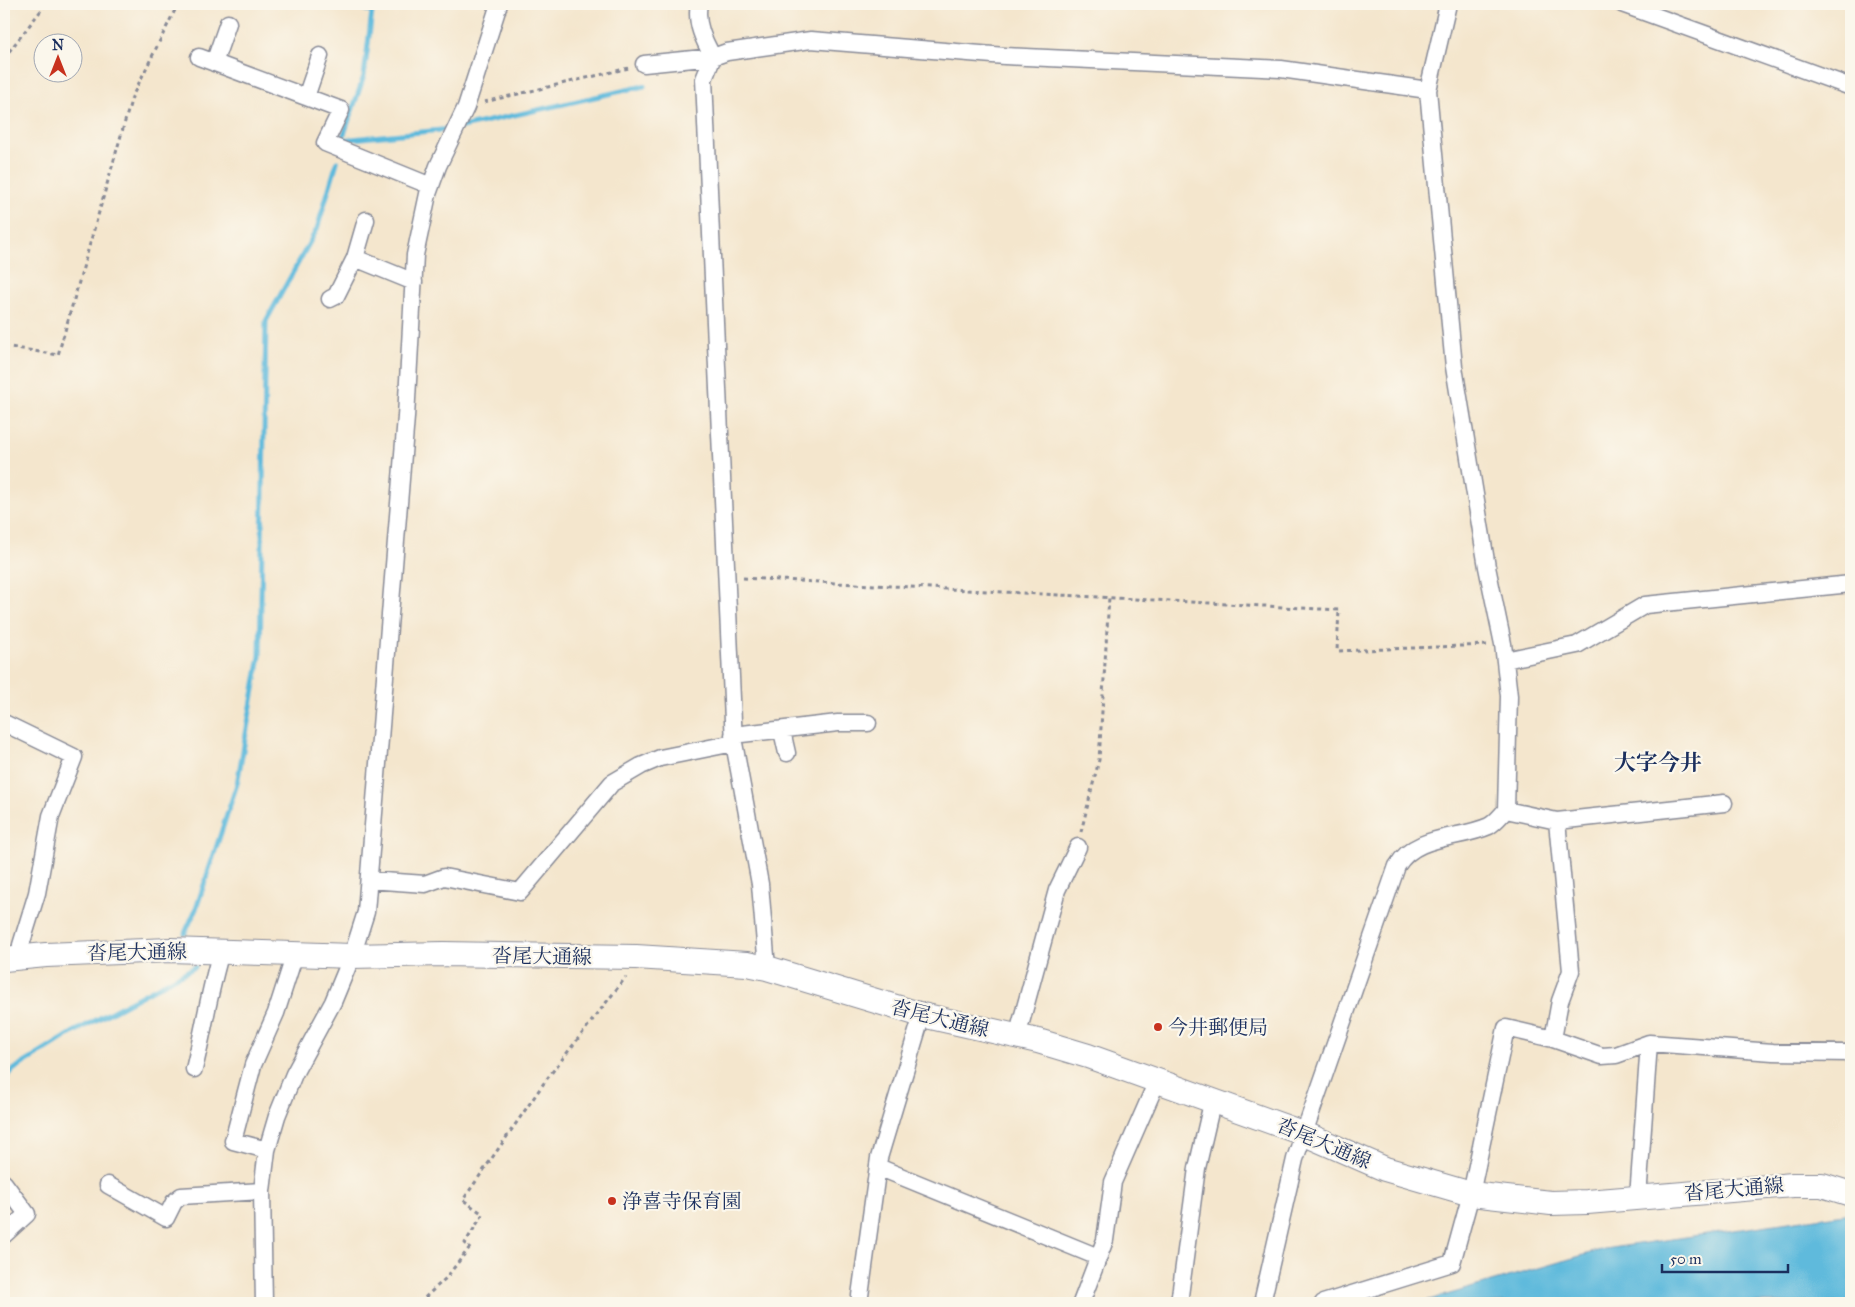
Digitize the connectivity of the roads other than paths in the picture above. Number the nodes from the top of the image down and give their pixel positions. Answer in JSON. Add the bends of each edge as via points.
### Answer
{"nodes":[{"id":1,"x":499,"y":4,"type":"edge"},
{"id":2,"x":700,"y":4,"type":"edge"},
{"id":3,"x":1448,"y":4,"type":"edge"},
{"id":4,"x":1622,"y":4,"type":"edge"},
{"id":5,"x":228,"y":23,"type":"dead end"},
{"id":6,"x":320,"y":56,"type":"dead end"},
{"id":7,"x":713,"y":57,"type":"junction"},
{"id":8,"x":644,"y":64,"type":"road end"},
{"id":9,"x":1851,"y":87,"type":"edge"},
{"id":10,"x":1428,"y":90,"type":"junction"},
{"id":11,"x":306,"y":97,"type":"junction"},
{"id":12,"x":431,"y":186,"type":"junction"},
{"id":13,"x":366,"y":220,"type":"dead end"},
{"id":14,"x":356,"y":258,"type":"junction"},
{"id":15,"x":414,"y":282,"type":"junction"},
{"id":16,"x":330,"y":299,"type":"dead end"},
{"id":17,"x":1851,"y":584,"type":"edge"},
{"id":18,"x":1504,"y":652,"type":"junction"},
{"id":19,"x":4,"y":723,"type":"edge"},
{"id":20,"x":868,"y":723,"type":"dead end"},
{"id":21,"x":782,"y":730,"type":"junction"},
{"id":22,"x":733,"y":739,"type":"junction"},
{"id":23,"x":787,"y":753,"type":"dead end"},
{"id":24,"x":1724,"y":803,"type":"dead end"},
{"id":25,"x":1506,"y":810,"type":"junction"},
{"id":26,"x":1557,"y":820,"type":"junction"},
{"id":27,"x":1078,"y":847,"type":"road end"},
{"id":28,"x":369,"y":880,"type":"junction"},
{"id":29,"x":220,"y":952,"type":"junction"},
{"id":30,"x":295,"y":954,"type":"junction"},
{"id":31,"x":352,"y":956,"type":"junction"},
{"id":32,"x":12,"y":958,"type":"edge"},
{"id":33,"x":767,"y":968,"type":"junction"},
{"id":34,"x":922,"y":1015,"type":"junction"},
{"id":35,"x":1017,"y":1037,"type":"junction"},
{"id":36,"x":1553,"y":1039,"type":"junction"},
{"id":37,"x":1649,"y":1043,"type":"junction"},
{"id":38,"x":1851,"y":1053,"type":"edge"},
{"id":39,"x":194,"y":1069,"type":"dead end"},
{"id":40,"x":1158,"y":1079,"type":"junction"},
{"id":41,"x":1213,"y":1099,"type":"junction"},
{"id":42,"x":1305,"y":1134,"type":"junction"},
{"id":43,"x":266,"y":1150,"type":"junction"},
{"id":44,"x":878,"y":1168,"type":"junction"},
{"id":45,"x":4,"y":1183,"type":"edge"},
{"id":46,"x":108,"y":1185,"type":"dead end"},
{"id":47,"x":262,"y":1191,"type":"junction"},
{"id":48,"x":1851,"y":1192,"type":"edge"},
{"id":49,"x":1471,"y":1194,"type":"junction"},
{"id":50,"x":1638,"y":1198,"type":"junction"},
{"id":51,"x":4,"y":1235,"type":"edge"},
{"id":52,"x":1098,"y":1258,"type":"junction"},
{"id":53,"x":264,"y":1303,"type":"edge"},
{"id":54,"x":859,"y":1303,"type":"edge"},
{"id":55,"x":1081,"y":1303,"type":"edge"},
{"id":56,"x":1179,"y":1303,"type":"edge"},
{"id":57,"x":1262,"y":1303,"type":"edge"},
{"id":58,"x":1324,"y":1303,"type":"edge"}],
"edges":[{"from":1,"to":12,"type":"street","via":[[466,107]]},
{"from":2,"to":7,"type":"street","via":[[697,13],[703,38]]},
{"from":3,"to":10,"type":"street"},
{"from":4,"to":9,"type":"street"},
{"from":5,"to":11,"type":"street","via":[[206,60]]},
{"from":6,"to":11,"type":"street"},
{"from":7,"to":8,"type":"street"},
{"from":7,"to":10,"type":"street","via":[[727,52],[811,40],[1005,56],[1281,69]]},
{"from":7,"to":22,"type":"street","via":[[704,79]]},
{"from":10,"to":18,"type":"street","via":[[1454,367]]},
{"from":11,"to":12,"type":"street","via":[[341,110],[325,143]]},
{"from":12,"to":15,"type":"street","via":[[415,255]]},
{"from":13,"to":14,"type":"street"},
{"from":14,"to":15,"type":"street"},
{"from":14,"to":16,"type":"street","via":[[336,296]]},
{"from":15,"to":28,"type":"street"},
{"from":17,"to":18,"type":"street","via":[[1645,605],[1577,645]]},
{"from":18,"to":25,"type":"street","via":[[1509,696]]},
{"from":19,"to":32,"type":"street","via":[[74,757],[51,816],[37,893],[21,945]]},
{"from":20,"to":21,"type":"street"},
{"from":21,"to":22,"type":"street"},
{"from":21,"to":23,"type":"street"},
{"from":22,"to":28,"type":"street","via":[[660,758],[612,782],[520,892],[444,877],[425,884]]},
{"from":22,"to":33,"type":"street","via":[[760,884]]},
{"from":24,"to":26,"type":"street"},
{"from":25,"to":26,"type":"street"},
{"from":25,"to":42,"type":"street","via":[[1489,826],[1422,844],[1399,861]]},
{"from":26,"to":36,"type":"street","via":[[1570,971]]},
{"from":27,"to":35,"type":"street","via":[[1057,890]]},
{"from":28,"to":31,"type":"street","via":[[366,912]]},
{"from":29,"to":30,"type":"main road","name":"沓尾大通線"},
{"from":29,"to":32,"type":"main road","name":"沓尾大通線","via":[[170,950]]},
{"from":29,"to":39,"type":"street"},
{"from":30,"to":31,"type":"main road","name":"沓尾大通線"},
{"from":30,"to":43,"type":"street","via":[[276,1013],[252,1065],[233,1141]]},
{"from":31,"to":33,"type":"main road","name":"沓尾大通線","via":[[636,957]]},
{"from":31,"to":43,"type":"street","via":[[333,1002],[294,1074]]},
{"from":33,"to":34,"type":"main road","name":"沓尾大通線"},
{"from":34,"to":35,"type":"main road","name":"沓尾大通線"},
{"from":34,"to":44,"type":"street"},
{"from":35,"to":40,"type":"main road","name":"沓尾大通線"},
{"from":36,"to":37,"type":"street","via":[[1602,1056],[1616,1056]]},
{"from":36,"to":49,"type":"street","via":[[1506,1028]]},
{"from":37,"to":38,"type":"street","via":[[1773,1052]]},
{"from":37,"to":50,"type":"street"},
{"from":40,"to":41,"type":"main road","name":"沓尾大通線"},
{"from":40,"to":52,"type":"street","via":[[1112,1182],[1105,1240]]},
{"from":41,"to":42,"type":"main road","name":"沓尾大通線"},
{"from":41,"to":56,"type":"street","via":[[1197,1168]]},
{"from":42,"to":49,"type":"main road","name":"沓尾大通線","via":[[1385,1169]]},
{"from":42,"to":57,"type":"street","via":[[1295,1159]]},
{"from":43,"to":47,"type":"street"},
{"from":44,"to":52,"type":"street"},
{"from":44,"to":54,"type":"street"},
{"from":45,"to":51,"type":"street","via":[[27,1214]]},
{"from":46,"to":47,"type":"street","via":[[166,1218],[181,1196]]},
{"from":47,"to":53,"type":"street"},
{"from":48,"to":50,"type":"main road","name":"沓尾大通線","via":[[1822,1185],[1793,1184]]},
{"from":49,"to":50,"type":"main road","name":"沓尾大通線","via":[[1551,1203]]},
{"from":49,"to":58,"type":"street","via":[[1452,1263]]},
{"from":52,"to":55,"type":"street"}]}
